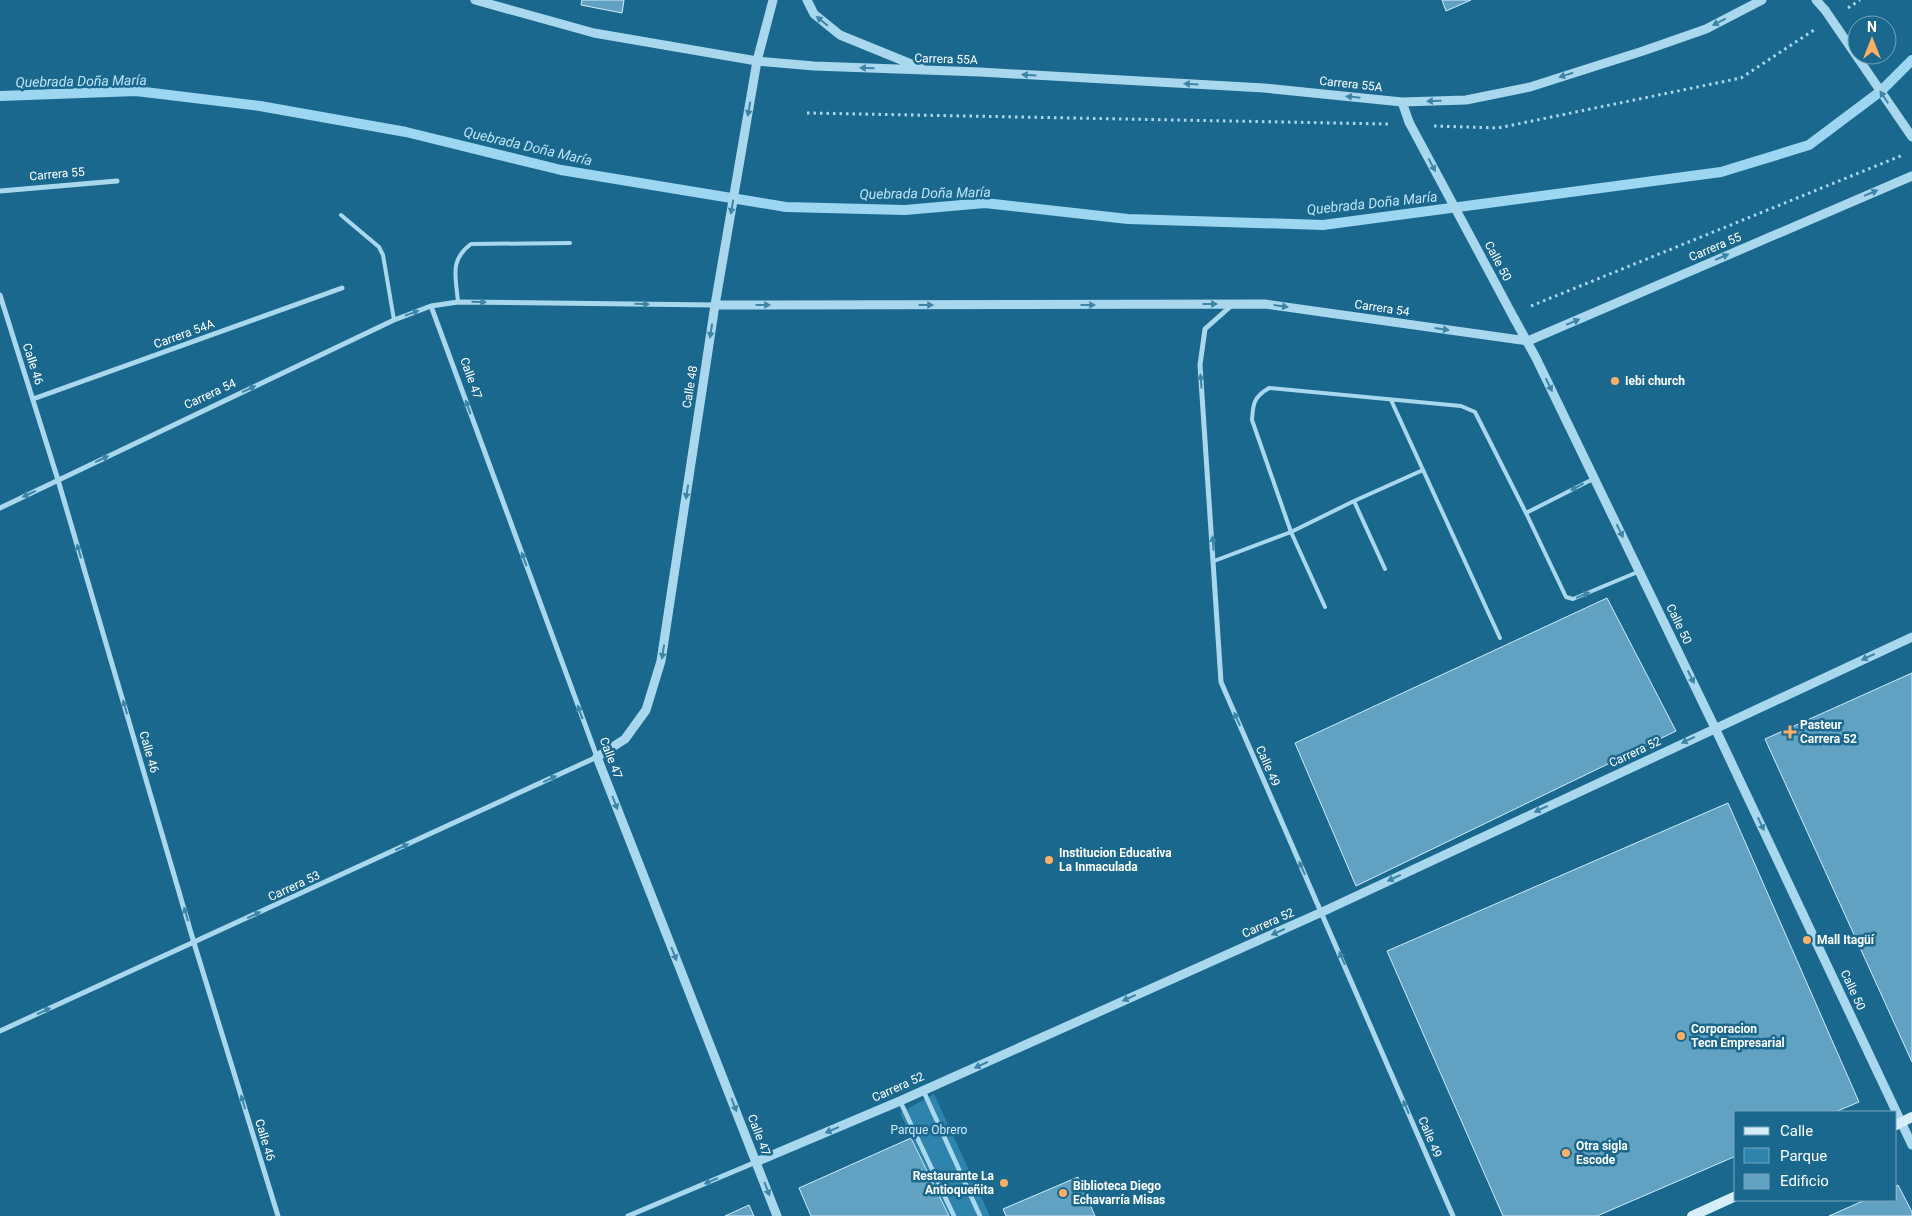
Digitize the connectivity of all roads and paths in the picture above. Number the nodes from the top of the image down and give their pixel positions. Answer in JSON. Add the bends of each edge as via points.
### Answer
{"nodes":[{"id":1,"x":475,"y":0,"type":"edge"},
{"id":2,"x":773,"y":0,"type":"edge"},
{"id":3,"x":807,"y":0,"type":"edge"},
{"id":4,"x":1762,"y":0,"type":"edge"},
{"id":5,"x":1816,"y":0,"type":"edge"},
{"id":6,"x":757,"y":60,"type":"junction"},
{"id":7,"x":928,"y":71,"type":"junction"},
{"id":8,"x":1402,"y":102,"type":"junction"},
{"id":9,"x":1912,"y":137,"type":"edge"},
{"id":10,"x":1912,"y":151,"type":"edge"},
{"id":11,"x":1912,"y":176,"type":"edge"},
{"id":12,"x":117,"y":181,"type":"dead end"},
{"id":13,"x":0,"y":191,"type":"edge"},
{"id":14,"x":341,"y":215,"type":"dead end"},
{"id":15,"x":570,"y":243,"type":"dead end"},
{"id":16,"x":342,"y":288,"type":"dead end"},
{"id":17,"x":0,"y":294,"type":"edge"},
{"id":18,"x":458,"y":302,"type":"junction"},
{"id":19,"x":1233,"y":304,"type":"junction"},
{"id":20,"x":715,"y":305,"type":"junction"},
{"id":21,"x":431,"y":306,"type":"junction"},
{"id":22,"x":1513,"y":316,"type":"junction"},
{"id":23,"x":394,"y":320,"type":"junction"},
{"id":24,"x":1528,"y":341,"type":"junction"},
{"id":25,"x":33,"y":398,"type":"junction"},
{"id":26,"x":1391,"y":400,"type":"junction"},
{"id":27,"x":1423,"y":470,"type":"junction"},
{"id":28,"x":1594,"y":478,"type":"junction"},
{"id":29,"x":58,"y":480,"type":"junction"},
{"id":30,"x":1354,"y":501,"type":"junction"},
{"id":31,"x":0,"y":508,"type":"edge"},
{"id":32,"x":1526,"y":513,"type":"junction"},
{"id":33,"x":1291,"y":532,"type":"junction"},
{"id":34,"x":1214,"y":561,"type":"junction"},
{"id":35,"x":1384,"y":569,"type":"dead end"},
{"id":36,"x":1640,"y":571,"type":"junction"},
{"id":37,"x":1325,"y":607,"type":"dead end"},
{"id":38,"x":1912,"y":637,"type":"edge"},
{"id":39,"x":1500,"y":638,"type":"dead end"},
{"id":40,"x":1716,"y":728,"type":"junction"},
{"id":41,"x":597,"y":758,"type":"junction"},
{"id":42,"x":1322,"y":912,"type":"junction"},
{"id":43,"x":194,"y":943,"type":"junction"},
{"id":44,"x":0,"y":1031,"type":"edge"},
{"id":45,"x":923,"y":1090,"type":"junction"},
{"id":46,"x":900,"y":1101,"type":"junction"},
{"id":47,"x":1893,"y":1111,"type":"edge"},
{"id":48,"x":1912,"y":1117,"type":"edge"},
{"id":49,"x":1899,"y":1123,"type":"edge"},
{"id":50,"x":1912,"y":1145,"type":"edge"},
{"id":51,"x":756,"y":1162,"type":"junction"},
{"id":52,"x":1734,"y":1197,"type":"edge"},
{"id":53,"x":276,"y":1215,"type":"edge"},
{"id":54,"x":628,"y":1216,"type":"edge"},
{"id":55,"x":777,"y":1216,"type":"edge"},
{"id":56,"x":954,"y":1216,"type":"edge"},
{"id":57,"x":980,"y":1216,"type":"edge"},
{"id":58,"x":1453,"y":1216,"type":"edge"},
{"id":59,"x":1692,"y":1216,"type":"edge"}],
"edges":[{"from":1,"to":6,"type":"street","name":"Carrera 55A","via":[[594,33]]},
{"from":2,"to":6,"type":"street","name":"Calle 48"},
{"from":7,"to":3,"type":"street","one_way":true,"via":[[840,35],[814,14]]},
{"from":4,"to":8,"type":"street","name":"Carrera 55A","one_way":true,"via":[[1706,29],[1530,87],[1466,100]]},
{"from":9,"to":5,"type":"street","one_way":true,"bridge":true},
{"from":7,"to":6,"type":"street","name":"Carrera 55A","one_way":true},
{"from":6,"to":20,"type":"street","name":"Calle 48","one_way":true},
{"from":8,"to":7,"type":"street","name":"Carrera 55A","one_way":true,"via":[[1264,88]]},
{"from":8,"to":22,"type":"street","name":"Calle 50","one_way":true,"bridge":true,"via":[[1409,122]]},
{"from":10,"to":22,"type":"path"},
{"from":24,"to":11,"type":"street","name":"Carrera 55","one_way":true},
{"from":12,"to":13,"type":"street","name":"Carrera 55"},
{"from":14,"to":23,"type":"lane","via":[[379,247]]},
{"from":15,"to":18,"type":"lane","via":[[471,244],[458,257]]},
{"from":16,"to":25,"type":"street","name":"Carrera 54A"},
{"from":17,"to":25,"type":"street","name":"Calle 46"},
{"from":18,"to":20,"type":"street","name":"Carrera 54","one_way":true},
{"from":18,"to":21,"type":"street","name":"Carrera 54"},
{"from":20,"to":19,"type":"street","name":"Carrera 54","one_way":true},
{"from":19,"to":24,"type":"street","name":"Carrera 54","one_way":true,"via":[[1265,304]]},
{"from":34,"to":19,"type":"street","name":"Calle 49","one_way":true,"via":[[1200,365],[1205,329]]},
{"from":20,"to":41,"type":"street","name":"Calle 48","one_way":true,"via":[[661,661],[646,710],[625,739]]},
{"from":23,"to":21,"type":"street","name":"Carrera 54","one_way":true},
{"from":41,"to":21,"type":"street","name":"Calle 47","one_way":true},
{"from":22,"to":24,"type":"street","name":"Calle 50"},
{"from":29,"to":23,"type":"street","name":"Carrera 54","one_way":true},
{"from":24,"to":28,"type":"street","name":"Calle 50","one_way":true},
{"from":25,"to":29,"type":"street","name":"Calle 46"},
{"from":26,"to":27,"type":"lane"},
{"from":26,"to":32,"type":"lane","via":[[1462,406],[1475,412]]},
{"from":26,"to":33,"type":"lane","via":[[1282,388],[1269,388],[1259,394],[1253,406],[1252,420]]},
{"from":27,"to":30,"type":"lane"},
{"from":27,"to":39,"type":"lane"},
{"from":28,"to":32,"type":"lane","one_way":true},
{"from":28,"to":36,"type":"street","name":"Calle 50","one_way":true},
{"from":29,"to":31,"type":"street","name":"Carrera 54","one_way":true},
{"from":43,"to":29,"type":"street","name":"Calle 46","one_way":true},
{"from":30,"to":33,"type":"lane"},
{"from":30,"to":35,"type":"lane"},
{"from":32,"to":36,"type":"lane","one_way":true,"via":[[1566,597],[1572,600]]},
{"from":33,"to":34,"type":"lane"},
{"from":33,"to":37,"type":"lane"},
{"from":42,"to":34,"type":"street","name":"Calle 49","one_way":true,"via":[[1221,682]]},
{"from":36,"to":40,"type":"street","name":"Calle 50","one_way":true},
{"from":38,"to":40,"type":"street","name":"Carrera 52","one_way":true},
{"from":40,"to":42,"type":"street","name":"Carrera 52","one_way":true},
{"from":40,"to":47,"type":"street","name":"Calle 50","one_way":true},
{"from":43,"to":41,"type":"street","name":"Carrera 53","one_way":true},
{"from":41,"to":51,"type":"street","name":"Calle 47","one_way":true},
{"from":42,"to":45,"type":"street","name":"Carrera 52","one_way":true},
{"from":58,"to":42,"type":"street","name":"Calle 49","one_way":true},
{"from":44,"to":43,"type":"street","name":"Carrera 53","one_way":true},
{"from":53,"to":43,"type":"street","name":"Calle 46","one_way":true},
{"from":45,"to":46,"type":"street","name":"Carrera 52"},
{"from":45,"to":57,"type":"street"},
{"from":46,"to":51,"type":"street","name":"Carrera 52","one_way":true},
{"from":46,"to":56,"type":"street"},
{"from":48,"to":49,"type":"main road"},
{"from":49,"to":50,"type":"street","name":"Calle 50"},
{"from":51,"to":54,"type":"street","name":"Carrera 52","one_way":true},
{"from":51,"to":55,"type":"street","name":"Calle 47","one_way":true},
{"from":52,"to":59,"type":"main road"}]}
